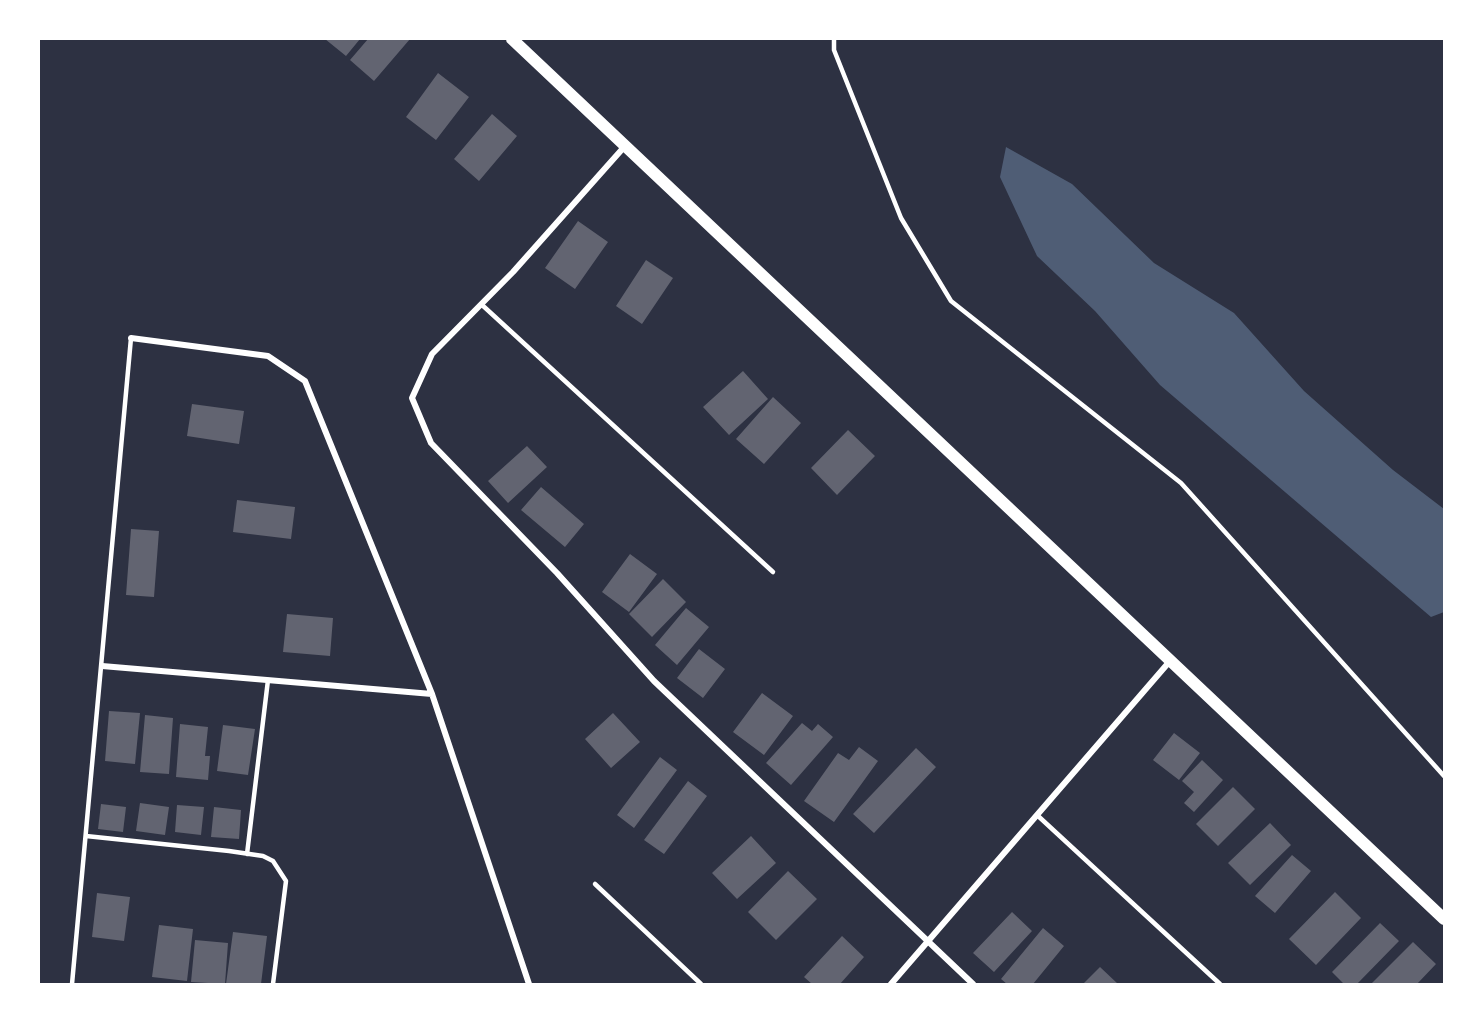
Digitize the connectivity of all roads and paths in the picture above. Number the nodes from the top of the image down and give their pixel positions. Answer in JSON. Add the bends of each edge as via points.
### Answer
{"nodes":[{"id":1,"x":512,"y":39,"type":"edge"},
{"id":2,"x":834,"y":39,"type":"edge"},
{"id":3,"x":626,"y":146,"type":"junction"},
{"id":4,"x":481,"y":304,"type":"junction"},
{"id":5,"x":131,"y":338,"type":"joint"},
{"id":6,"x":773,"y":573,"type":"dead end"},
{"id":7,"x":1170,"y":661,"type":"junction"},
{"id":8,"x":102,"y":666,"type":"junction"},
{"id":9,"x":267,"y":680,"type":"junction"},
{"id":10,"x":432,"y":694,"type":"junction"},
{"id":11,"x":1444,"y":776,"type":"edge"},
{"id":12,"x":1037,"y":815,"type":"junction"},
{"id":13,"x":86,"y":836,"type":"junction"},
{"id":14,"x":246,"y":854,"type":"junction"},
{"id":15,"x":595,"y":884,"type":"dead end"},
{"id":16,"x":1444,"y":919,"type":"edge"},
{"id":17,"x":928,"y":942,"type":"junction"},
{"id":18,"x":72,"y":984,"type":"edge"},
{"id":19,"x":273,"y":984,"type":"edge"},
{"id":20,"x":529,"y":984,"type":"edge"},
{"id":21,"x":701,"y":984,"type":"edge"},
{"id":22,"x":891,"y":984,"type":"edge"},
{"id":23,"x":973,"y":984,"type":"edge"},
{"id":24,"x":1220,"y":984,"type":"edge"}],
"edges":[{"from":1,"to":3,"type":"main road"},
{"from":2,"to":11,"type":"lane","via":[[834,50],[901,218],[951,301],[1181,483]]},
{"from":3,"to":4,"type":"street"},
{"from":3,"to":7,"type":"main road"},
{"from":4,"to":6,"type":"lane"},
{"from":4,"to":17,"type":"street","via":[[432,354],[412,398],[431,443],[557,573],[654,681]]},
{"from":5,"to":8,"type":"lane"},
{"from":5,"to":10,"type":"street","via":[[268,356],[305,381]]},
{"from":7,"to":12,"type":"street"},
{"from":7,"to":16,"type":"main road"},
{"from":8,"to":9,"type":"street"},
{"from":8,"to":13,"type":"lane"},
{"from":9,"to":10,"type":"street"},
{"from":9,"to":14,"type":"lane"},
{"from":10,"to":20,"type":"street"},
{"from":12,"to":17,"type":"street"},
{"from":12,"to":24,"type":"lane"},
{"from":13,"to":14,"type":"lane"},
{"from":13,"to":18,"type":"lane"},
{"from":14,"to":19,"type":"lane","via":[[273,861],[286,881]]},
{"from":15,"to":21,"type":"lane"},
{"from":17,"to":22,"type":"street"},
{"from":17,"to":23,"type":"street"}]}
